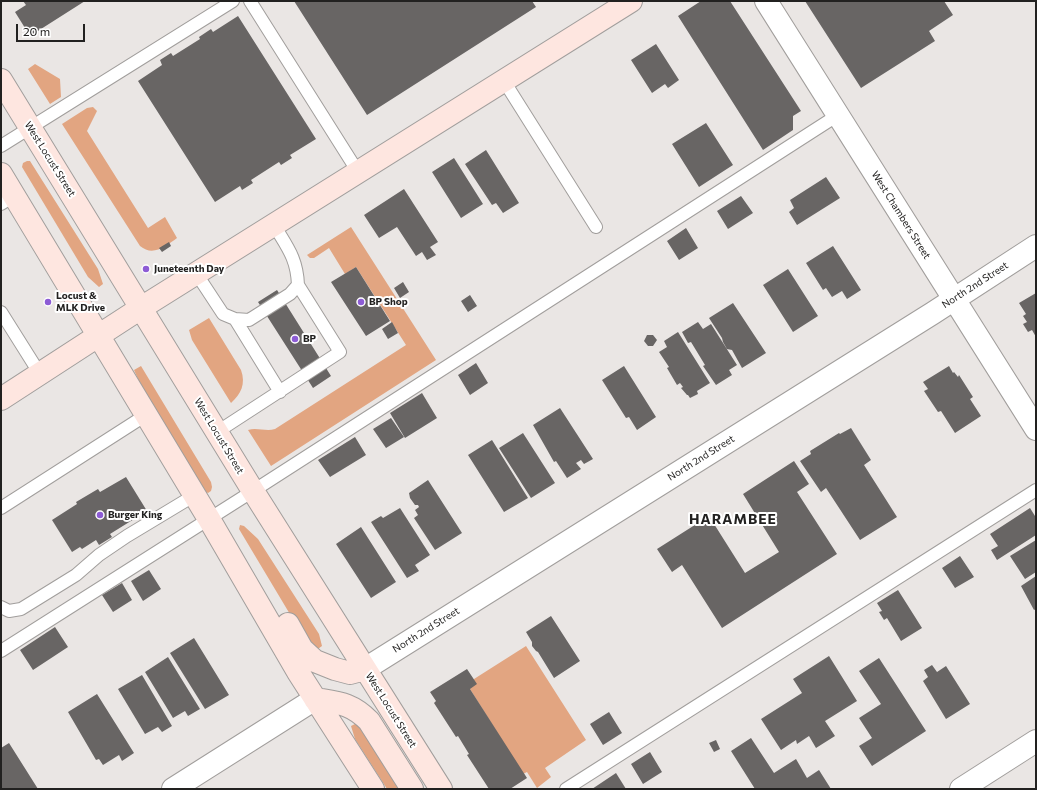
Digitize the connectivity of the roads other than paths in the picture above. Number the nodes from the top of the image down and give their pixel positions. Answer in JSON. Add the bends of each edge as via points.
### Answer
{"nodes":[{"id":1,"x":232,"y":1,"type":"edge"},
{"id":2,"x":250,"y":1,"type":"edge"},
{"id":3,"x":631,"y":1,"type":"edge"},
{"id":4,"x":766,"y":1,"type":"edge"},
{"id":5,"x":1,"y":80,"type":"edge"},
{"id":6,"x":504,"y":81,"type":"junction"},
{"id":7,"x":838,"y":115,"type":"junction"},
{"id":8,"x":30,"y":127,"type":"junction"},
{"id":9,"x":1,"y":146,"type":"edge"},
{"id":10,"x":358,"y":172,"type":"junction"},
{"id":11,"x":1,"y":174,"type":"edge"},
{"id":12,"x":8,"y":200,"type":"edge"},
{"id":13,"x":274,"y":225,"type":"junction"},
{"id":14,"x":596,"y":227,"type":"dead end"},
{"id":15,"x":1036,"y":246,"type":"edge"},
{"id":16,"x":196,"y":274,"type":"junction"},
{"id":17,"x":298,"y":285,"type":"junction"},
{"id":18,"x":954,"y":299,"type":"junction"},
{"id":19,"x":141,"y":308,"type":"junction"},
{"id":20,"x":1,"y":312,"type":"edge"},
{"id":21,"x":234,"y":319,"type":"junction"},
{"id":22,"x":98,"y":335,"type":"junction"},
{"id":23,"x":40,"y":374,"type":"junction"},
{"id":24,"x":280,"y":392,"type":"junction"},
{"id":25,"x":1,"y":400,"type":"edge"},
{"id":26,"x":146,"y":414,"type":"junction"},
{"id":27,"x":1036,"y":429,"type":"edge"},
{"id":28,"x":217,"y":432,"type":"junction"},
{"id":29,"x":1036,"y":490,"type":"edge"},
{"id":30,"x":253,"y":492,"type":"junction"},
{"id":31,"x":195,"y":495,"type":"junction"},
{"id":32,"x":1,"y":508,"type":"edge"},
{"id":33,"x":209,"y":519,"type":"junction"},
{"id":34,"x":1,"y":607,"type":"edge"},
{"id":35,"x":1,"y":651,"type":"edge"},
{"id":36,"x":365,"y":669,"type":"junction"},
{"id":37,"x":315,"y":699,"type":"junction"},
{"id":38,"x":1036,"y":741,"type":"edge"},
{"id":39,"x":173,"y":789,"type":"edge"},
{"id":40,"x":374,"y":789,"type":"edge"},
{"id":41,"x":412,"y":789,"type":"edge"},
{"id":42,"x":441,"y":789,"type":"edge"},
{"id":43,"x":566,"y":789,"type":"edge"},
{"id":44,"x":961,"y":789,"type":"edge"}],
"edges":[{"from":1,"to":8,"type":"lane"},
{"from":2,"to":10,"type":"lane"},
{"from":3,"to":6,"type":"main road"},
{"from":4,"to":7,"type":"street","name":"West Chambers Street"},
{"from":5,"to":8,"type":"main road","name":"West Locust Street"},
{"from":6,"to":10,"type":"main road"},
{"from":6,"to":14,"type":"lane"},
{"from":7,"to":18,"type":"street","name":"West Chambers Street"},
{"from":7,"to":30,"type":"lane"},
{"from":8,"to":9,"type":"lane"},
{"from":8,"to":19,"type":"main road","name":"West Locust Street"},
{"from":10,"to":13,"type":"main road"},
{"from":11,"to":12,"type":"main road"},
{"from":12,"to":22,"type":"main road"},
{"from":13,"to":16,"type":"main road"},
{"from":13,"to":17,"type":"lane","via":[[293,256]]},
{"from":15,"to":18,"type":"street","name":"North 2nd Street"},
{"from":16,"to":19,"type":"main road"},
{"from":16,"to":21,"type":"lane","via":[[223,314]]},
{"from":17,"to":21,"type":"lane","via":[[290,294],[249,320]]},
{"from":17,"to":24,"type":"lane","via":[[340,352]]},
{"from":18,"to":27,"type":"street","name":"West Chambers Street"},
{"from":18,"to":36,"type":"street","name":"North 2nd Street"},
{"from":19,"to":22,"type":"main road"},
{"from":19,"to":28,"type":"main road","name":"West Locust Street"},
{"from":20,"to":23,"type":"lane"},
{"from":21,"to":24,"type":"lane"},
{"from":22,"to":23,"type":"main road"},
{"from":22,"to":26,"type":"main road"},
{"from":23,"to":25,"type":"main road"},
{"from":24,"to":28,"type":"lane"},
{"from":26,"to":31,"type":"main road"},
{"from":26,"to":32,"type":"lane"},
{"from":28,"to":30,"type":"main road","name":"West Locust Street"},
{"from":29,"to":43,"type":"lane"},
{"from":30,"to":33,"type":"lane"},
{"from":30,"to":36,"type":"main road","name":"West Locust Street"},
{"from":31,"to":33,"type":"main road"},
{"from":31,"to":34,"type":"lane","via":[[127,536],[76,575],[21,609],[9,611]]},
{"from":33,"to":35,"type":"lane"},
{"from":33,"to":36,"type":"main road","via":[[233,531],[302,649],[315,661],[335,669],[350,673]]},
{"from":33,"to":37,"type":"main road"},
{"from":36,"to":42,"type":"main road","name":"West Locust Street"},
{"from":37,"to":39,"type":"street"},
{"from":37,"to":40,"type":"main road"},
{"from":37,"to":41,"type":"main road","via":[[345,704],[360,711]]},
{"from":38,"to":44,"type":"street"}]}
